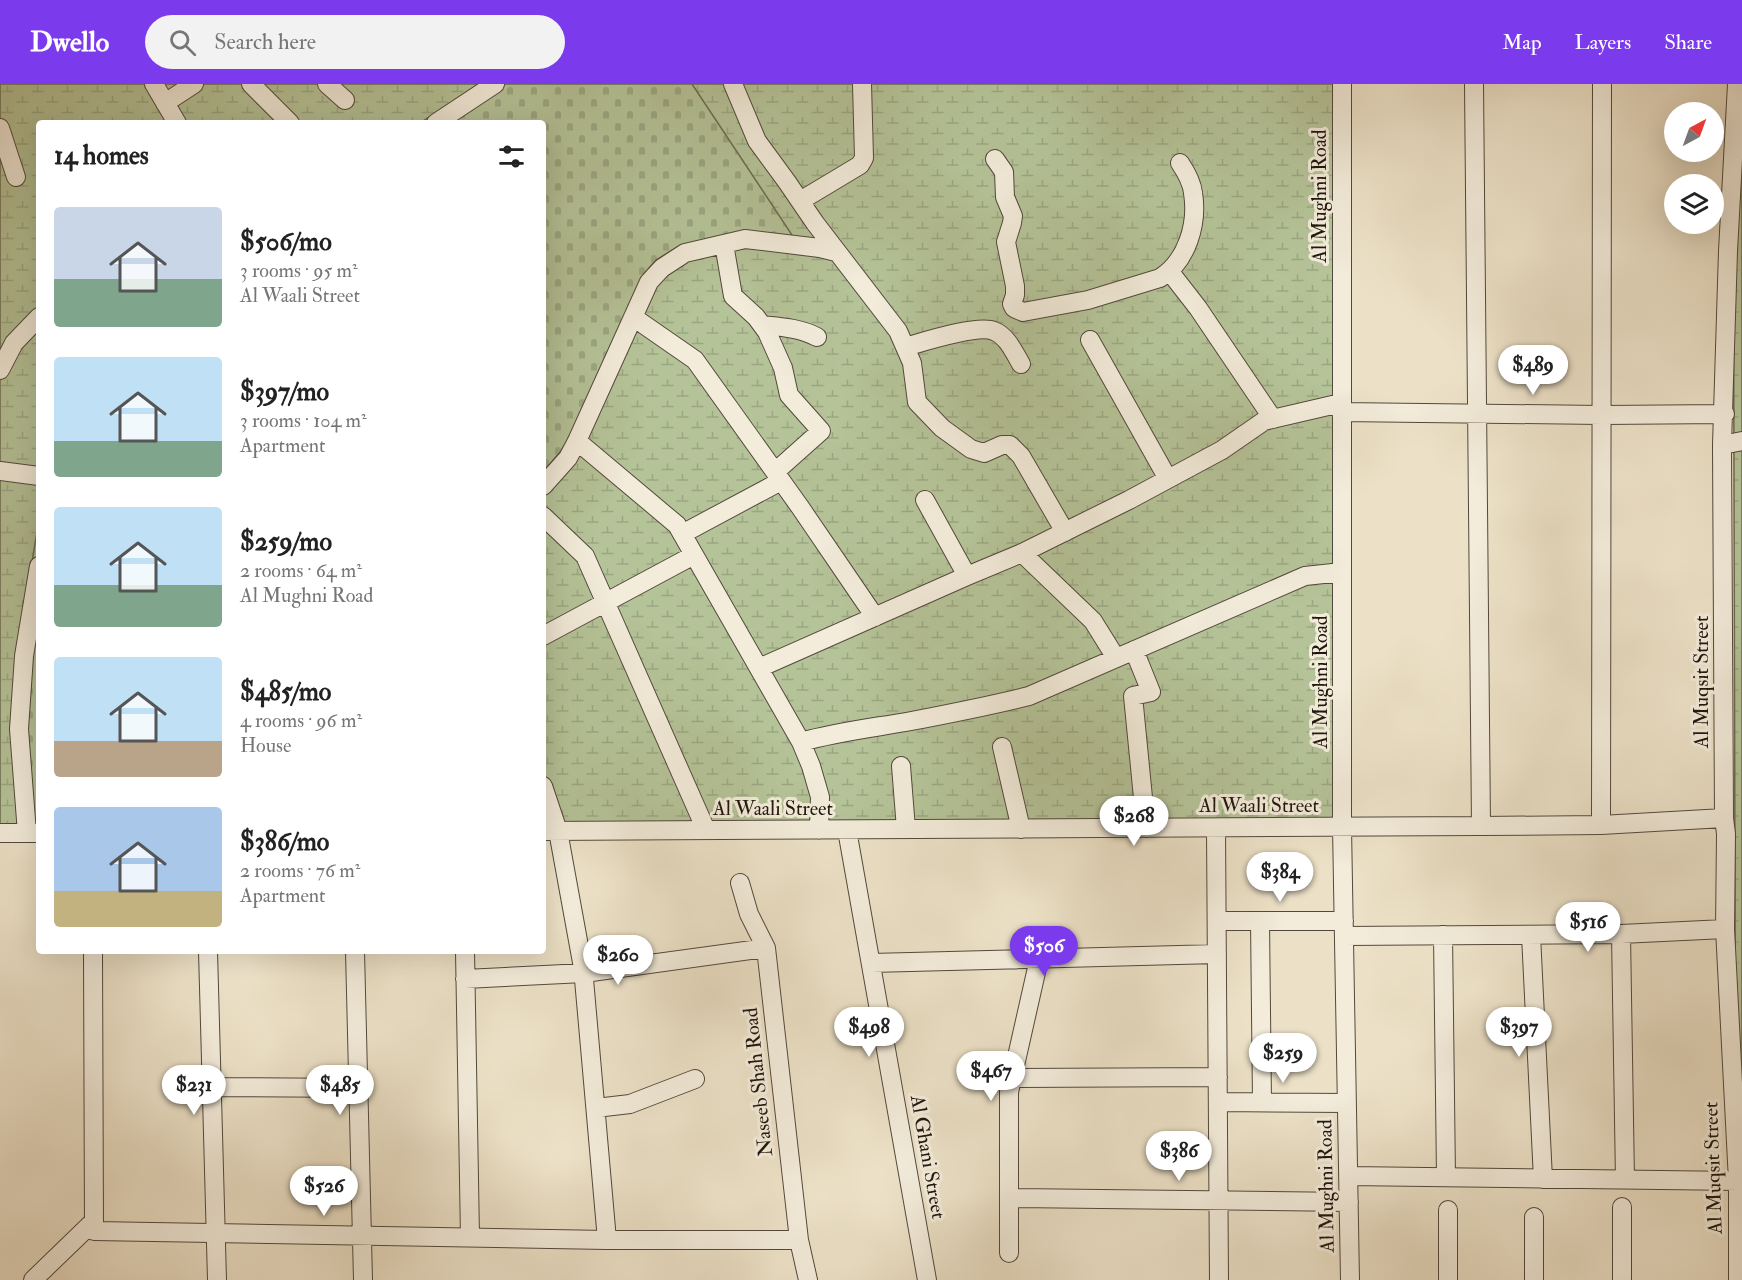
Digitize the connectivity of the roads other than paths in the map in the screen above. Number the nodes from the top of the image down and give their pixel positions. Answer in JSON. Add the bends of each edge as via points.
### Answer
{"nodes":[{"id":1,"x":154,"y":84,"type":"edge"},
{"id":2,"x":194,"y":84,"type":"edge"},
{"id":3,"x":251,"y":84,"type":"edge"},
{"id":4,"x":327,"y":84,"type":"edge"},
{"id":5,"x":495,"y":84,"type":"edge"},
{"id":6,"x":733,"y":84,"type":"edge"},
{"id":7,"x":862,"y":84,"type":"edge"},
{"id":8,"x":1342,"y":84,"type":"edge"},
{"id":9,"x":1474,"y":84,"type":"edge"},
{"id":10,"x":1602,"y":84,"type":"edge"},
{"id":11,"x":1737,"y":84,"type":"edge"},
{"id":12,"x":345,"y":100,"type":"dead end"},
{"id":13,"x":165,"y":103,"type":"junction"},
{"id":14,"x":175,"y":120,"type":"edge"},
{"id":15,"x":287,"y":120,"type":"edge"},
{"id":16,"x":441,"y":120,"type":"edge"},
{"id":17,"x":0,"y":128,"type":"edge"},
{"id":18,"x":995,"y":159,"type":"dead end"},
{"id":19,"x":1180,"y":163,"type":"dead end"},
{"id":20,"x":16,"y":177,"type":"dead end"},
{"id":21,"x":800,"y":201,"type":"junction"},
{"id":22,"x":724,"y":244,"type":"junction"},
{"id":23,"x":1735,"y":249,"type":"edge"},
{"id":24,"x":836,"y":252,"type":"junction"},
{"id":25,"x":1170,"y":272,"type":"junction"},
{"id":26,"x":633,"y":317,"type":"junction"},
{"id":27,"x":36,"y":320,"type":"edge"},
{"id":28,"x":762,"y":325,"type":"junction"},
{"id":29,"x":817,"y":337,"type":"dead end"},
{"id":30,"x":1090,"y":340,"type":"dead end"},
{"id":31,"x":905,"y":346,"type":"junction"},
{"id":32,"x":1021,"y":364,"type":"dead end"},
{"id":33,"x":0,"y":370,"type":"edge"},
{"id":34,"x":1341,"y":407,"type":"junction"},
{"id":35,"x":1477,"y":414,"type":"junction"},
{"id":36,"x":1725,"y":414,"type":"junction"},
{"id":37,"x":1602,"y":415,"type":"junction"},
{"id":38,"x":1274,"y":419,"type":"junction"},
{"id":39,"x":577,"y":441,"type":"junction"},
{"id":40,"x":1742,"y":441,"type":"edge"},
{"id":41,"x":1722,"y":446,"type":"junction"},
{"id":42,"x":0,"y":471,"type":"edge"},
{"id":43,"x":36,"y":476,"type":"edge"},
{"id":44,"x":778,"y":476,"type":"junction"},
{"id":45,"x":1168,"y":479,"type":"junction"},
{"id":46,"x":546,"y":483,"type":"edge"},
{"id":47,"x":925,"y":501,"type":"dead end"},
{"id":48,"x":546,"y":519,"type":"edge"},
{"id":49,"x":1065,"y":532,"type":"junction"},
{"id":50,"x":682,"y":534,"type":"junction"},
{"id":51,"x":1022,"y":553,"type":"junction"},
{"id":52,"x":694,"y":555,"type":"junction"},
{"id":53,"x":1342,"y":572,"type":"junction"},
{"id":54,"x":967,"y":576,"type":"junction"},
{"id":55,"x":36,"y":584,"type":"edge"},
{"id":56,"x":605,"y":602,"type":"junction"},
{"id":57,"x":875,"y":617,"type":"junction"},
{"id":58,"x":546,"y":634,"type":"edge"},
{"id":59,"x":1134,"y":650,"type":"junction"},
{"id":60,"x":1116,"y":658,"type":"junction"},
{"id":61,"x":759,"y":668,"type":"junction"},
{"id":62,"x":801,"y":742,"type":"junction"},
{"id":63,"x":1002,"y":747,"type":"dead end"},
{"id":64,"x":901,"y":766,"type":"dead end"},
{"id":65,"x":546,"y":803,"type":"edge"},
{"id":66,"x":1601,"y":825,"type":"junction"},
{"id":67,"x":1481,"y":826,"type":"junction"},
{"id":68,"x":1342,"y":827,"type":"junction"},
{"id":69,"x":1146,"y":828,"type":"junction"},
{"id":70,"x":1216,"y":828,"type":"junction"},
{"id":71,"x":1021,"y":829,"type":"junction"},
{"id":72,"x":706,"y":830,"type":"junction"},
{"id":73,"x":819,"y":830,"type":"junction"},
{"id":74,"x":847,"y":830,"type":"junction"},
{"id":75,"x":906,"y":830,"type":"junction"},
{"id":76,"x":1730,"y":830,"type":"edge"},
{"id":77,"x":551,"y":831,"type":"edge"},
{"id":78,"x":0,"y":833,"type":"edge"},
{"id":79,"x":33,"y":833,"type":"edge"},
{"id":80,"x":740,"y":883,"type":"dead end"},
{"id":81,"x":1216,"y":921,"type":"junction"},
{"id":82,"x":1260,"y":921,"type":"junction"},
{"id":83,"x":1344,"y":928,"type":"junction"},
{"id":84,"x":1725,"y":929,"type":"junction"},
{"id":85,"x":1622,"y":934,"type":"junction"},
{"id":86,"x":1443,"y":935,"type":"junction"},
{"id":87,"x":1531,"y":935,"type":"junction"},
{"id":88,"x":766,"y":948,"type":"junction"},
{"id":89,"x":93,"y":954,"type":"edge"},
{"id":90,"x":208,"y":954,"type":"edge"},
{"id":91,"x":354,"y":954,"type":"edge"},
{"id":92,"x":465,"y":954,"type":"edge"},
{"id":93,"x":1217,"y":954,"type":"junction"},
{"id":94,"x":1039,"y":959,"type":"junction"},
{"id":95,"x":871,"y":963,"type":"junction"},
{"id":96,"x":584,"y":973,"type":"junction"},
{"id":97,"x":465,"y":979,"type":"junction"},
{"id":98,"x":1218,"y":1077,"type":"junction"},
{"id":99,"x":1012,"y":1078,"type":"junction"},
{"id":100,"x":695,"y":1079,"type":"dead end"},
{"id":101,"x":212,"y":1087,"type":"junction"},
{"id":102,"x":358,"y":1088,"type":"junction"},
{"id":103,"x":1218,"y":1102,"type":"junction"},
{"id":104,"x":1262,"y":1102,"type":"junction"},
{"id":105,"x":1347,"y":1103,"type":"junction"},
{"id":106,"x":596,"y":1108,"type":"junction"},
{"id":107,"x":1348,"y":1176,"type":"junction"},
{"id":108,"x":1446,"y":1178,"type":"junction"},
{"id":109,"x":1543,"y":1179,"type":"junction"},
{"id":110,"x":1625,"y":1179,"type":"junction"},
{"id":111,"x":1738,"y":1181,"type":"junction"},
{"id":112,"x":1009,"y":1198,"type":"junction"},
{"id":113,"x":1219,"y":1200,"type":"junction"},
{"id":114,"x":1348,"y":1202,"type":"junction"},
{"id":115,"x":1623,"y":1208,"type":"dead end"},
{"id":116,"x":1448,"y":1210,"type":"dead end"},
{"id":117,"x":1534,"y":1217,"type":"dead end"},
{"id":118,"x":94,"y":1221,"type":"junction"},
{"id":119,"x":216,"y":1233,"type":"junction"},
{"id":120,"x":362,"y":1235,"type":"junction"},
{"id":121,"x":470,"y":1237,"type":"junction"},
{"id":122,"x":608,"y":1240,"type":"junction"},
{"id":123,"x":799,"y":1240,"type":"junction"},
{"id":124,"x":1009,"y":1253,"type":"dead end"},
{"id":125,"x":33,"y":1280,"type":"edge"},
{"id":126,"x":217,"y":1280,"type":"edge"},
{"id":127,"x":363,"y":1280,"type":"edge"},
{"id":128,"x":808,"y":1280,"type":"edge"},
{"id":129,"x":927,"y":1280,"type":"edge"},
{"id":130,"x":1219,"y":1280,"type":"edge"},
{"id":131,"x":1350,"y":1280,"type":"edge"},
{"id":132,"x":1448,"y":1280,"type":"edge"},
{"id":133,"x":1534,"y":1280,"type":"edge"},
{"id":134,"x":1622,"y":1280,"type":"edge"},
{"id":135,"x":1738,"y":1280,"type":"edge"}],
"edges":[{"from":1,"to":13,"type":"street"},
{"from":2,"to":13,"type":"street"},
{"from":3,"to":15,"type":"street"},
{"from":4,"to":12,"type":"street"},
{"from":5,"to":16,"type":"street"},
{"from":6,"to":21,"type":"street","via":[[757,141]]},
{"from":7,"to":21,"type":"street","via":[[864,159]]},
{"from":8,"to":34,"type":"street","name":"Al Mughni Road"},
{"from":9,"to":35,"type":"street"},
{"from":10,"to":37,"type":"street"},
{"from":11,"to":23,"type":"street","name":"Al Muqsit Street"},
{"from":13,"to":14,"type":"street"},
{"from":17,"to":20,"type":"street"},
{"from":18,"to":25,"type":"street","via":[[1004,172],[1005,197],[1013,216],[1006,242],[1015,286],[1012,304],[1018,311],[1088,300]]},
{"from":19,"to":25,"type":"street","via":[[1193,192],[1194,212],[1191,233]]},
{"from":21,"to":24,"type":"street"},
{"from":22,"to":24,"type":"street","via":[[745,239]]},
{"from":22,"to":26,"type":"street","via":[[685,253],[662,268],[650,282]]},
{"from":22,"to":28,"type":"street","via":[[733,296]]},
{"from":23,"to":36,"type":"street","name":"Al Muqsit Street"},
{"from":24,"to":31,"type":"street","via":[[898,331]]},
{"from":25,"to":38,"type":"street"},
{"from":26,"to":39,"type":"street"},
{"from":26,"to":44,"type":"street","via":[[695,360]]},
{"from":27,"to":33,"type":"street","via":[[14,344]]},
{"from":28,"to":29,"type":"street","via":[[791,328]]},
{"from":28,"to":44,"type":"street","via":[[783,368],[789,395],[821,431]]},
{"from":30,"to":45,"type":"street"},
{"from":31,"to":32,"type":"street","via":[[974,330],[993,330],[1005,339]]},
{"from":31,"to":49,"type":"street","via":[[912,363],[917,402],[970,449],[984,453],[1010,445],[1021,456]]},
{"from":34,"to":35,"type":"street"},
{"from":34,"to":38,"type":"street"},
{"from":34,"to":53,"type":"street","name":"Al Mughni Road"},
{"from":35,"to":37,"type":"street"},
{"from":35,"to":67,"type":"street"},
{"from":36,"to":37,"type":"street"},
{"from":36,"to":41,"type":"street","name":"Al Muqsit Street"},
{"from":37,"to":66,"type":"street"},
{"from":38,"to":45,"type":"street","via":[[1264,421],[1222,450]]},
{"from":39,"to":46,"type":"street"},
{"from":39,"to":50,"type":"street","via":[[677,525]]},
{"from":40,"to":41,"type":"street"},
{"from":41,"to":76,"type":"street","name":"Al Muqsit Street"},
{"from":42,"to":43,"type":"street"},
{"from":44,"to":50,"type":"street"},
{"from":44,"to":57,"type":"street"},
{"from":45,"to":49,"type":"street"},
{"from":47,"to":54,"type":"street"},
{"from":48,"to":56,"type":"street","via":[[585,556]]},
{"from":49,"to":51,"type":"street"},
{"from":50,"to":52,"type":"street"},
{"from":51,"to":54,"type":"street"},
{"from":51,"to":60,"type":"street","via":[[1093,621]]},
{"from":52,"to":56,"type":"street"},
{"from":52,"to":61,"type":"street"},
{"from":53,"to":59,"type":"street","via":[[1305,576]]},
{"from":53,"to":68,"type":"street","name":"Al Mughni Road"},
{"from":54,"to":57,"type":"street"},
{"from":55,"to":79,"type":"street","via":[[24,656],[19,729]]},
{"from":56,"to":58,"type":"street"},
{"from":56,"to":72,"type":"street"},
{"from":57,"to":61,"type":"street"},
{"from":59,"to":60,"type":"street"},
{"from":59,"to":69,"type":"street","via":[[1151,692],[1133,696]]},
{"from":60,"to":62,"type":"street","via":[[1029,696]]},
{"from":61,"to":62,"type":"street"},
{"from":62,"to":73,"type":"street","via":[[820,797]]},
{"from":63,"to":71,"type":"street"},
{"from":64,"to":75,"type":"street"},
{"from":65,"to":77,"type":"street"},
{"from":66,"to":67,"type":"street","name":"Al Waali Street"},
{"from":66,"to":76,"type":"street","name":"Al Waali Street"},
{"from":67,"to":68,"type":"street","name":"Al Waali Street"},
{"from":68,"to":70,"type":"street","name":"Al Waali Street"},
{"from":68,"to":83,"type":"street","name":"Al Mughni Road"},
{"from":69,"to":70,"type":"street","name":"Al Waali Street"},
{"from":69,"to":71,"type":"street","name":"Al Waali Street"},
{"from":70,"to":81,"type":"street"},
{"from":71,"to":75,"type":"street","name":"Al Waali Street"},
{"from":72,"to":73,"type":"street","name":"Al Waali Street"},
{"from":72,"to":77,"type":"street","name":"Al Waali Street"},
{"from":73,"to":74,"type":"street","name":"Al Waali Street"},
{"from":74,"to":75,"type":"street","name":"Al Waali Street"},
{"from":74,"to":95,"type":"street","name":"Al Ghani Street"},
{"from":76,"to":84,"type":"street","name":"Al Muqsit Street"},
{"from":77,"to":96,"type":"street"},
{"from":78,"to":79,"type":"street"},
{"from":80,"to":88,"type":"street","name":"Naseeb Shah Road","via":[[749,914]]},
{"from":81,"to":82,"type":"street"},
{"from":81,"to":93,"type":"street"},
{"from":82,"to":83,"type":"street"},
{"from":82,"to":104,"type":"street"},
{"from":83,"to":86,"type":"street"},
{"from":83,"to":105,"type":"street","name":"Al Mughni Road"},
{"from":84,"to":85,"type":"street"},
{"from":84,"to":111,"type":"street","name":"Al Muqsit Street"},
{"from":85,"to":87,"type":"street"},
{"from":85,"to":110,"type":"street"},
{"from":86,"to":87,"type":"street"},
{"from":86,"to":108,"type":"street"},
{"from":87,"to":109,"type":"street"},
{"from":88,"to":96,"type":"street"},
{"from":88,"to":123,"type":"street","name":"Naseeb Shah Road"},
{"from":89,"to":118,"type":"street"},
{"from":90,"to":101,"type":"street"},
{"from":91,"to":102,"type":"street"},
{"from":92,"to":97,"type":"street"},
{"from":93,"to":94,"type":"street"},
{"from":93,"to":98,"type":"street"},
{"from":94,"to":95,"type":"street"},
{"from":94,"to":99,"type":"street"},
{"from":95,"to":129,"type":"street","name":"Al Ghani Street"},
{"from":96,"to":97,"type":"street"},
{"from":96,"to":106,"type":"street"},
{"from":97,"to":121,"type":"street"},
{"from":98,"to":99,"type":"street"},
{"from":98,"to":103,"type":"street"},
{"from":99,"to":112,"type":"street"},
{"from":100,"to":106,"type":"street","via":[[630,1104]]},
{"from":101,"to":102,"type":"street"},
{"from":101,"to":119,"type":"street"},
{"from":102,"to":120,"type":"street"},
{"from":103,"to":104,"type":"street"},
{"from":103,"to":113,"type":"street"},
{"from":104,"to":105,"type":"street"},
{"from":105,"to":107,"type":"street","name":"Al Mughni Road"},
{"from":106,"to":122,"type":"street"},
{"from":107,"to":108,"type":"street"},
{"from":107,"to":114,"type":"street","name":"Al Mughni Road"},
{"from":108,"to":109,"type":"street"},
{"from":109,"to":110,"type":"street"},
{"from":110,"to":111,"type":"street"},
{"from":111,"to":135,"type":"street","name":"Al Muqsit Street"},
{"from":112,"to":113,"type":"street"},
{"from":112,"to":124,"type":"street"},
{"from":113,"to":114,"type":"street"},
{"from":113,"to":130,"type":"street"},
{"from":114,"to":131,"type":"street","name":"Al Mughni Road"},
{"from":115,"to":134,"type":"street"},
{"from":116,"to":132,"type":"street"},
{"from":117,"to":133,"type":"street"},
{"from":118,"to":119,"type":"street","via":[[94,1231]]},
{"from":118,"to":125,"type":"street"},
{"from":119,"to":120,"type":"street"},
{"from":119,"to":126,"type":"street"},
{"from":120,"to":121,"type":"street"},
{"from":120,"to":127,"type":"street"},
{"from":121,"to":122,"type":"street"},
{"from":122,"to":123,"type":"street"},
{"from":123,"to":128,"type":"street","name":"Naseeb Shah Road"}]}
